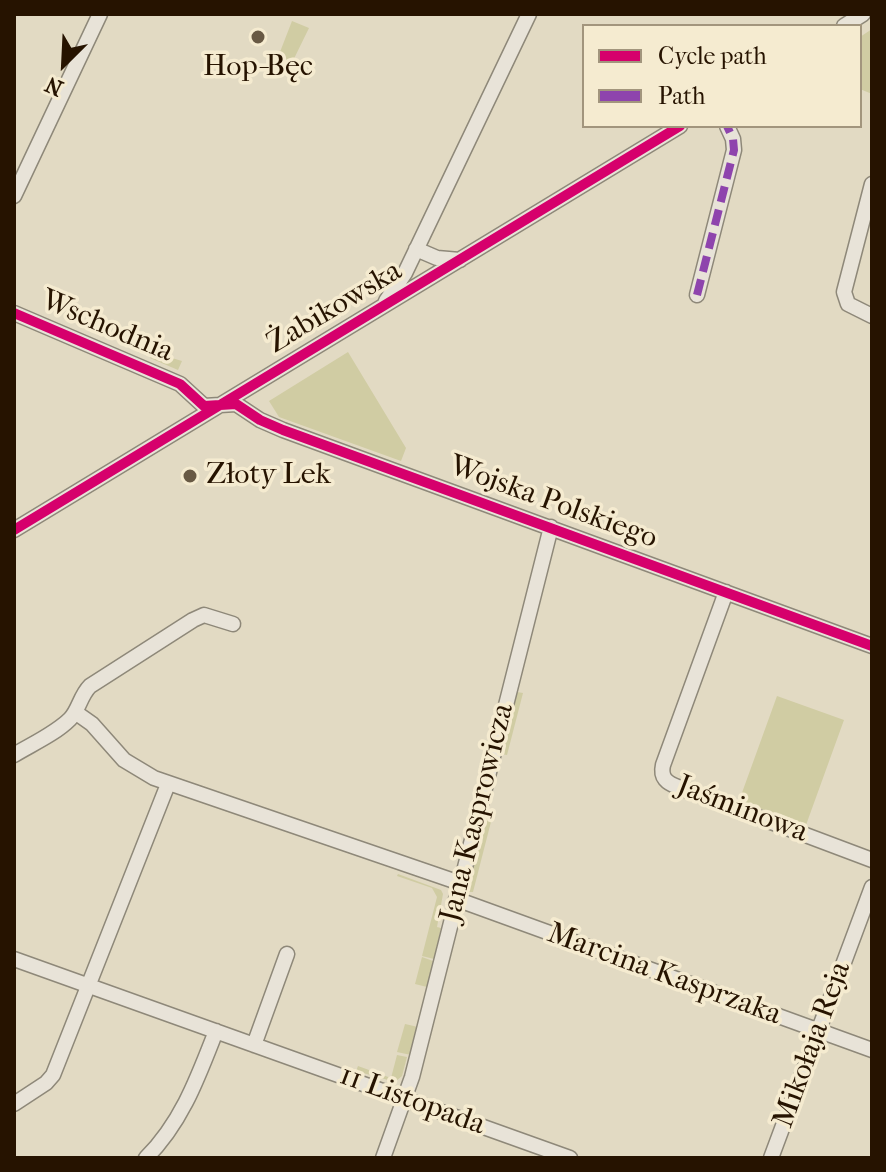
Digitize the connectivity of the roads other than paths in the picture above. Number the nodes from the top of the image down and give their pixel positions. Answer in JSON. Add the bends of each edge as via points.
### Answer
{"nodes":[{"id":1,"x":100,"y":14,"type":"edge"},
{"id":2,"x":529,"y":14,"type":"edge"},
{"id":3,"x":677,"y":128,"type":"edge"},
{"id":4,"x":728,"y":128,"type":"edge"},
{"id":5,"x":872,"y":184,"type":"edge"},
{"id":6,"x":14,"y":196,"type":"edge"},
{"id":7,"x":416,"y":249,"type":"junction"},
{"id":8,"x":460,"y":260,"type":"junction"},
{"id":9,"x":697,"y":295,"type":"dead end"},
{"id":10,"x":377,"y":310,"type":"junction"},
{"id":11,"x":14,"y":313,"type":"edge"},
{"id":12,"x":872,"y":316,"type":"edge"},
{"id":13,"x":221,"y":405,"type":"junction"},
{"id":14,"x":551,"y":527,"type":"junction"},
{"id":15,"x":14,"y":530,"type":"edge"},
{"id":16,"x":726,"y":592,"type":"junction"},
{"id":17,"x":233,"y":624,"type":"dead end"},
{"id":18,"x":872,"y":646,"type":"edge"},
{"id":19,"x":75,"y":712,"type":"junction"},
{"id":20,"x":14,"y":755,"type":"edge"},
{"id":21,"x":168,"y":784,"type":"junction"},
{"id":22,"x":872,"y":860,"type":"edge"},
{"id":23,"x":460,"y":883,"type":"junction"},
{"id":24,"x":872,"y":887,"type":"edge"},
{"id":25,"x":456,"y":899,"type":"junction"},
{"id":26,"x":287,"y":954,"type":"dead end"},
{"id":27,"x":14,"y":959,"type":"edge"},
{"id":28,"x":89,"y":985,"type":"junction"},
{"id":29,"x":216,"y":1031,"type":"junction"},
{"id":30,"x":817,"y":1031,"type":"junction"},
{"id":31,"x":254,"y":1045,"type":"junction"},
{"id":32,"x":872,"y":1050,"type":"edge"},
{"id":33,"x":405,"y":1099,"type":"junction"},
{"id":34,"x":14,"y":1104,"type":"edge"},
{"id":35,"x":146,"y":1158,"type":"edge"},
{"id":36,"x":383,"y":1158,"type":"edge"},
{"id":37,"x":570,"y":1158,"type":"edge"},
{"id":38,"x":771,"y":1158,"type":"edge"}],
"edges":[{"from":1,"to":6,"type":"street"},
{"from":2,"to":7,"type":"street"},
{"from":3,"to":8,"type":"street","name":"Żabikowska"},
{"from":4,"to":9,"type":"street","via":[[734,150]]},
{"from":5,"to":12,"type":"street","via":[[844,292],[848,304]]},
{"from":7,"to":8,"type":"street"},
{"from":7,"to":10,"type":"street","via":[[396,289]]},
{"from":8,"to":10,"type":"street","name":"Żabikowska"},
{"from":10,"to":13,"type":"street","name":"Żabikowska"},
{"from":11,"to":13,"type":"street","name":"Wschodnia","via":[[180,384],[204,406]]},
{"from":13,"to":14,"type":"street","name":"Wojska Polskiego","via":[[236,404],[283,430]]},
{"from":13,"to":15,"type":"street","name":"Żabikowska"},
{"from":14,"to":16,"type":"street","name":"Wojska Polskiego"},
{"from":14,"to":23,"type":"street","name":"Jana Kasprowicza"},
{"from":16,"to":18,"type":"street","name":"Wojska Polskiego"},
{"from":16,"to":22,"type":"street","name":"Jaśminowa","via":[[663,765],[665,780]]},
{"from":17,"to":19,"type":"street","via":[[198,616],[90,686]]},
{"from":19,"to":20,"type":"street"},
{"from":19,"to":21,"type":"street","via":[[124,760]]},
{"from":21,"to":23,"type":"street"},
{"from":21,"to":28,"type":"street"},
{"from":23,"to":25,"type":"street","name":"Jana Kasprowicza"},
{"from":24,"to":30,"type":"street","name":"Mikołaja Reja"},
{"from":25,"to":30,"type":"street","name":"Marcina Kasprzaka"},
{"from":25,"to":33,"type":"street","name":"Jana Kasprowicza"},
{"from":26,"to":31,"type":"street"},
{"from":27,"to":28,"type":"street","name":"11 Listopada"},
{"from":28,"to":29,"type":"street","name":"11 Listopada"},
{"from":28,"to":34,"type":"street","via":[[53,1075]]},
{"from":29,"to":31,"type":"street","name":"11 Listopada"},
{"from":29,"to":35,"type":"street","via":[[186,1104]]},
{"from":30,"to":32,"type":"street","name":"Marcina Kasprzaka"},
{"from":30,"to":38,"type":"street","name":"Mikołaja Reja"},
{"from":31,"to":33,"type":"street","name":"11 Listopada"},
{"from":33,"to":36,"type":"street","name":"Jana Kasprowicza"},
{"from":33,"to":37,"type":"street","name":"11 Listopada"}]}
